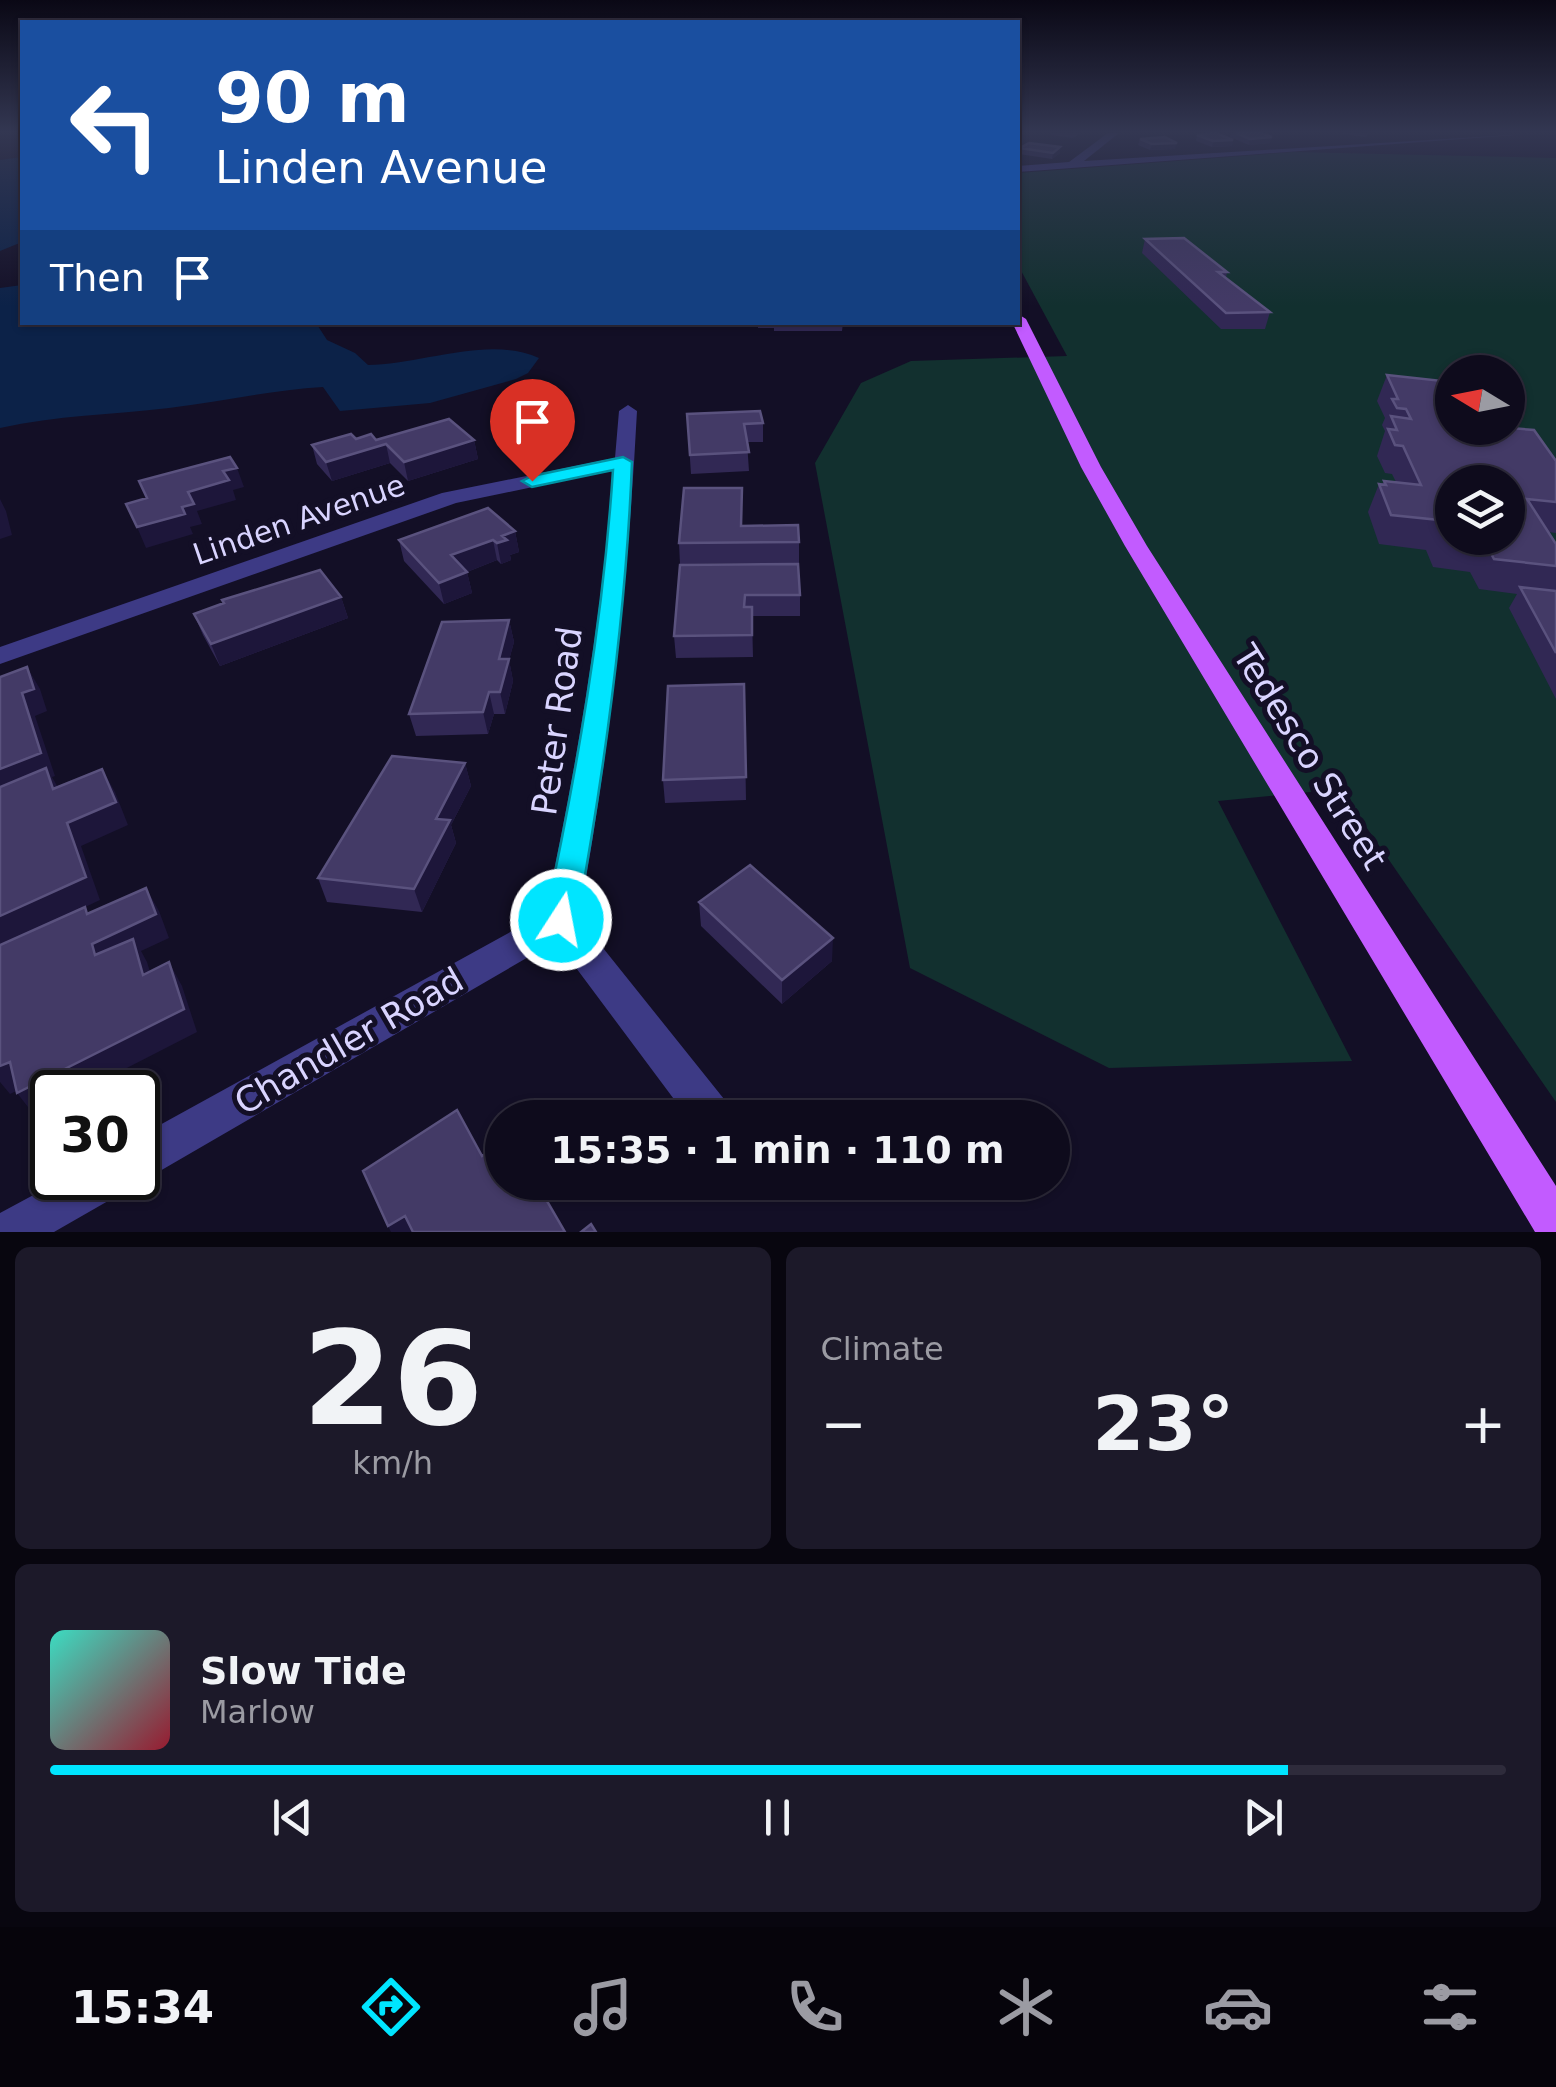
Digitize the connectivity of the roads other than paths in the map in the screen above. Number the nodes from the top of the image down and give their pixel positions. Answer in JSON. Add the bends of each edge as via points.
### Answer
{"nodes":[{"id":1,"x":1020,"y":323,"type":"edge"},
{"id":2,"x":628,"y":411,"type":"dead end"},
{"id":3,"x":623,"y":462,"type":"junction"},
{"id":4,"x":0,"y":656,"type":"edge"},
{"id":5,"x":561,"y":920,"type":"junction"},
{"id":6,"x":700,"y":1100,"type":"edge"},
{"id":7,"x":160,"y":1148,"type":"edge"},
{"id":8,"x":67,"y":1200,"type":"edge"},
{"id":9,"x":1556,"y":1226,"type":"edge"},
{"id":10,"x":10,"y":1232,"type":"edge"}],
"edges":[{"from":1,"to":9,"type":"main road","name":"Tedesco Street","via":[[1136,546]]},
{"from":2,"to":3,"type":"street","name":"Peter Road"},
{"from":3,"to":4,"type":"street","name":"Linden Avenue","via":[[450,498]]},
{"from":3,"to":5,"type":"street","name":"Peter Road","via":[[591,770]]},
{"from":5,"to":6,"type":"street"},
{"from":5,"to":7,"type":"street","name":"Chandler Road"},
{"from":8,"to":10,"type":"street"}]}
